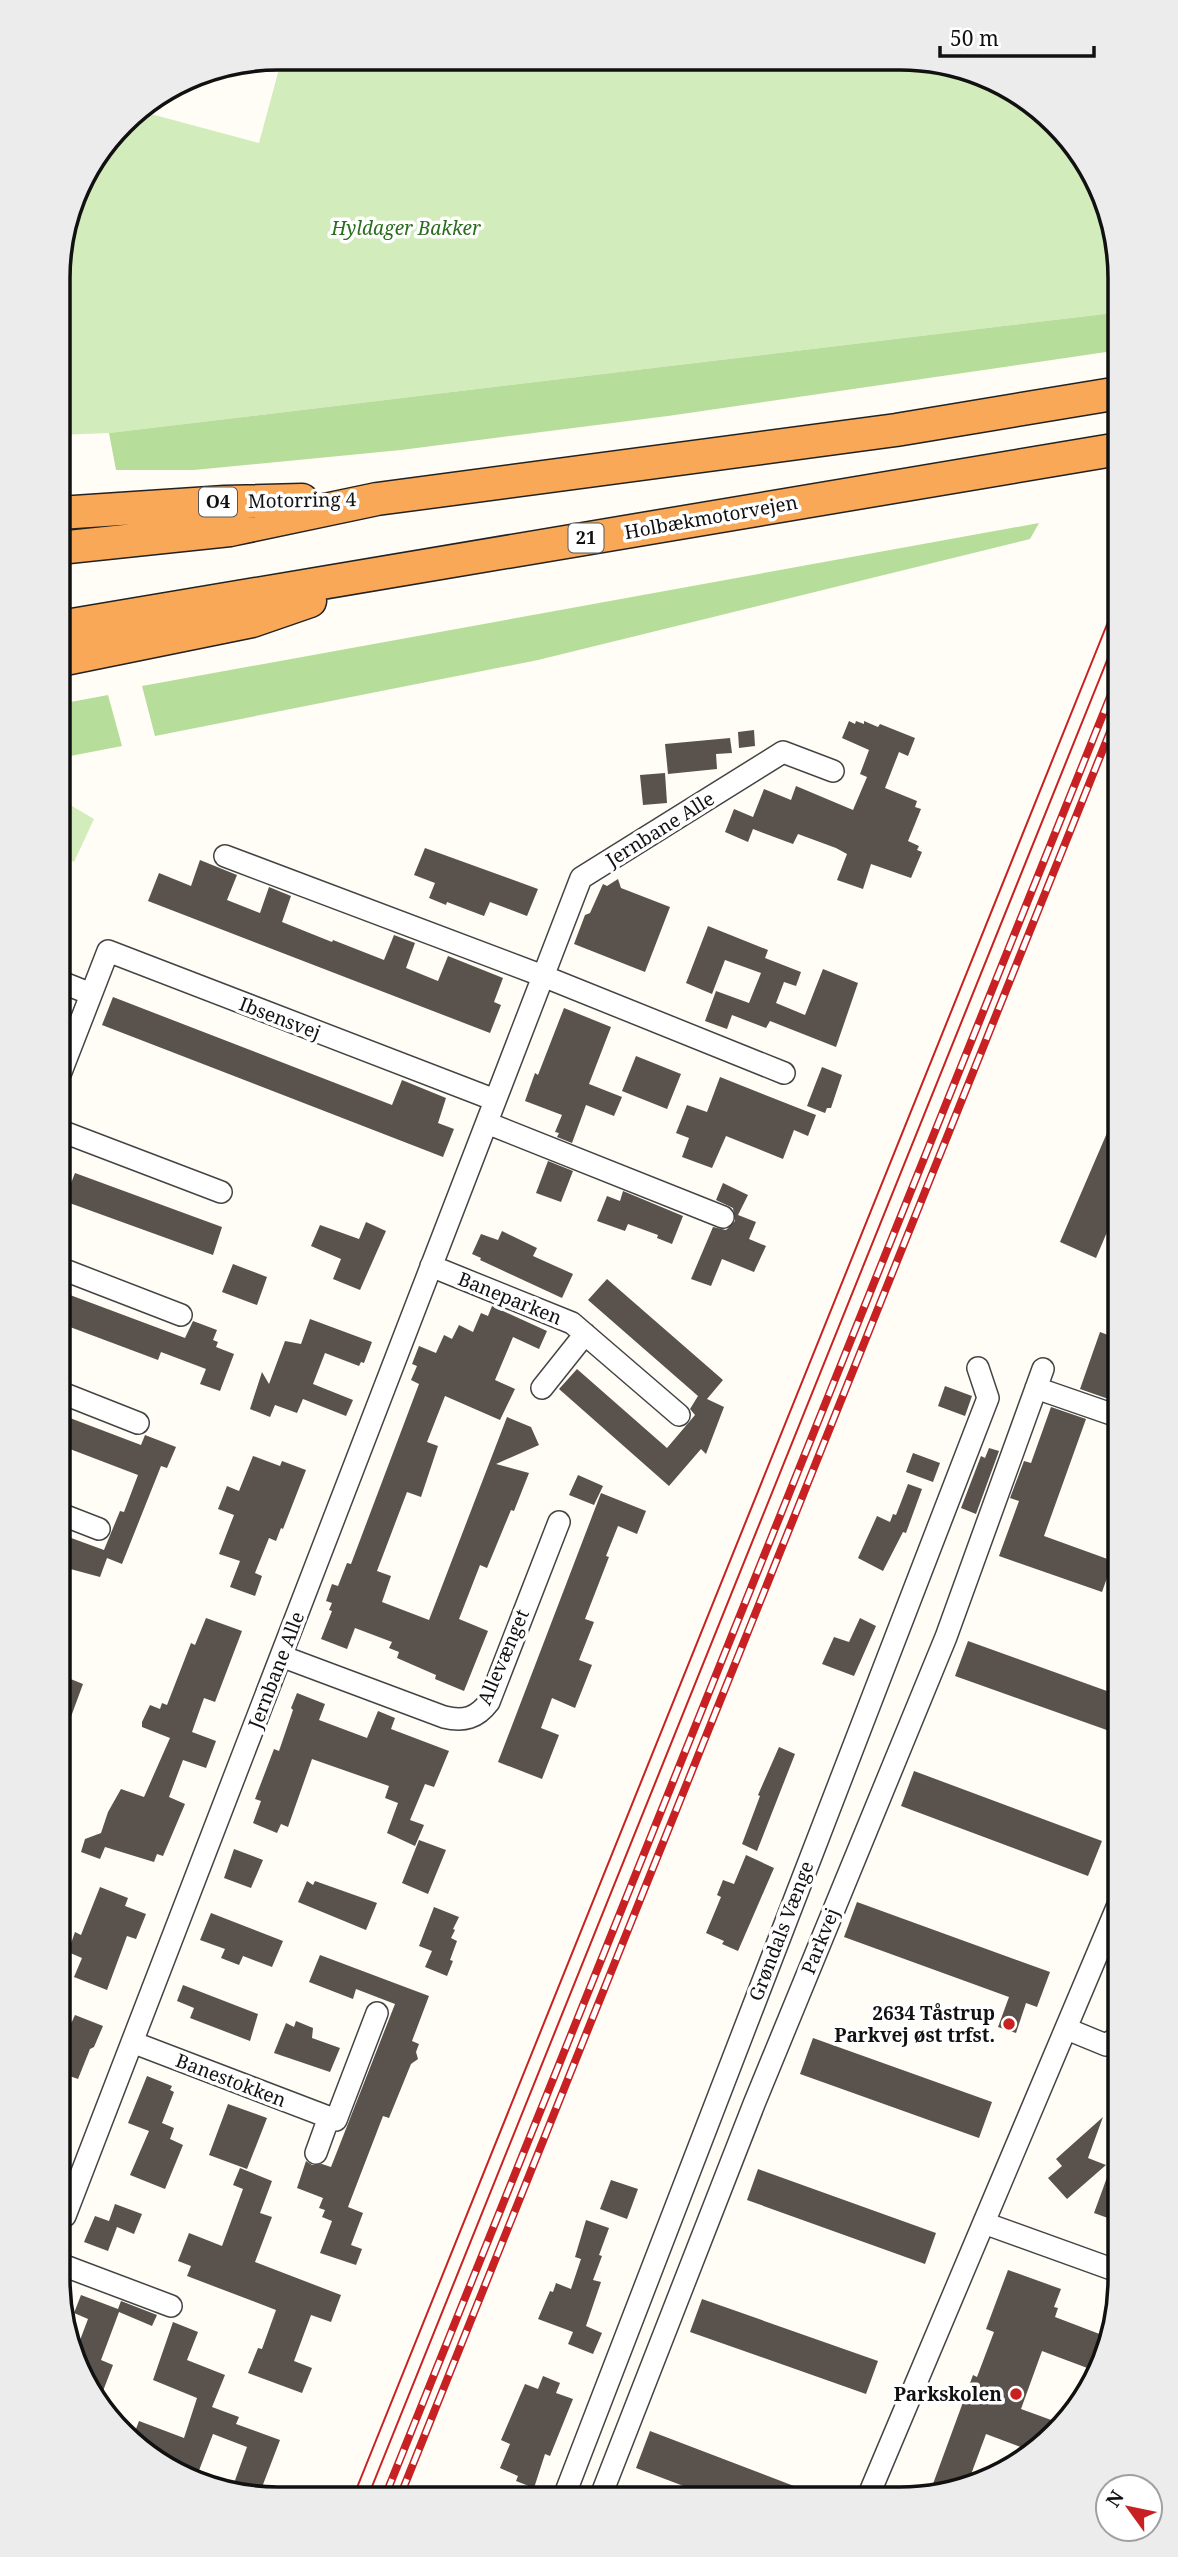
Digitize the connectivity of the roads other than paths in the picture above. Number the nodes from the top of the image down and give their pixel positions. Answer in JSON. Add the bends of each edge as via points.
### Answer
{"nodes":[{"id":1,"x":1108,"y":395,"type":"edge"},
{"id":2,"x":1108,"y":451,"type":"edge"},
{"id":3,"x":377,"y":499,"type":"junction"},
{"id":4,"x":70,"y":512,"type":"edge"},
{"id":5,"x":70,"y":547,"type":"edge"},
{"id":6,"x":394,"y":571,"type":"junction"},
{"id":7,"x":70,"y":625,"type":"edge"},
{"id":8,"x":70,"y":658,"type":"edge"},
{"id":9,"x":833,"y":771,"type":"dead end"},
{"id":10,"x":225,"y":856,"type":"dead end"},
{"id":11,"x":543,"y":976,"type":"junction"},
{"id":12,"x":70,"y":986,"type":"edge"},
{"id":13,"x":91,"y":994,"type":"junction"},
{"id":14,"x":70,"y":1049,"type":"edge"},
{"id":15,"x":784,"y":1073,"type":"dead end"},
{"id":16,"x":495,"y":1100,"type":"junction"},
{"id":17,"x":487,"y":1124,"type":"junction"},
{"id":18,"x":70,"y":1134,"type":"edge"},
{"id":19,"x":221,"y":1192,"type":"dead end"},
{"id":20,"x":723,"y":1217,"type":"dead end"},
{"id":21,"x":431,"y":1266,"type":"junction"},
{"id":22,"x":70,"y":1272,"type":"edge"},
{"id":23,"x":181,"y":1315,"type":"dead end"},
{"id":24,"x":585,"y":1334,"type":"junction"},
{"id":25,"x":978,"y":1368,"type":"dead end"},
{"id":26,"x":542,"y":1388,"type":"dead end"},
{"id":27,"x":70,"y":1396,"type":"edge"},
{"id":28,"x":1108,"y":1412,"type":"edge"},
{"id":29,"x":679,"y":1416,"type":"dead end"},
{"id":30,"x":138,"y":1423,"type":"dead end"},
{"id":31,"x":70,"y":1517,"type":"edge"},
{"id":32,"x":559,"y":1522,"type":"dead end"},
{"id":33,"x":99,"y":1529,"type":"dead end"},
{"id":34,"x":281,"y":1656,"type":"junction"},
{"id":35,"x":1108,"y":1929,"type":"edge"},
{"id":36,"x":377,"y":2013,"type":"dead end"},
{"id":37,"x":1067,"y":2029,"type":"junction"},
{"id":38,"x":132,"y":2042,"type":"junction"},
{"id":39,"x":1108,"y":2044,"type":"edge"},
{"id":40,"x":329,"y":2117,"type":"junction"},
{"id":41,"x":316,"y":2153,"type":"dead end"},
{"id":42,"x":70,"y":2203,"type":"edge"},
{"id":43,"x":984,"y":2223,"type":"junction"},
{"id":44,"x":70,"y":2268,"type":"edge"},
{"id":45,"x":1108,"y":2268,"type":"edge"},
{"id":46,"x":171,"y":2306,"type":"dead end"},
{"id":47,"x":568,"y":2487,"type":"edge"},
{"id":48,"x":604,"y":2487,"type":"edge"},
{"id":49,"x":872,"y":2487,"type":"edge"}],
"edges":[{"from":1,"to":3,"type":"highway","via":[[896,430]]},
{"from":2,"to":6,"type":"highway","name":"Holbækmotorvejen","number":"21"},
{"from":3,"to":4,"type":"highway","name":"Motorring 4","number":"O4","via":[[225,502]]},
{"from":3,"to":5,"type":"highway","via":[[230,530]]},
{"from":6,"to":7,"type":"highway","name":"Holbækmotorvejen","number":"21"},
{"from":6,"to":8,"type":"highway","via":[[253,621]]},
{"from":9,"to":11,"type":"street","name":"Jernbane Alle","via":[[783,752],[584,875]]},
{"from":10,"to":11,"type":"street"},
{"from":11,"to":15,"type":"street"},
{"from":11,"to":16,"type":"street","name":"Jernbane Alle"},
{"from":12,"to":13,"type":"street"},
{"from":13,"to":14,"type":"street","name":"Ibsensvej"},
{"from":13,"to":16,"type":"street","name":"Ibsensvej","via":[[108,951]]},
{"from":16,"to":17,"type":"street","name":"Jernbane Alle"},
{"from":17,"to":20,"type":"street"},
{"from":17,"to":21,"type":"street","name":"Jernbane Alle"},
{"from":18,"to":19,"type":"street"},
{"from":21,"to":24,"type":"street","name":"Baneparken","via":[[572,1323]]},
{"from":21,"to":34,"type":"street","name":"Jernbane Alle"},
{"from":22,"to":23,"type":"street"},
{"from":24,"to":26,"type":"street","name":"Baneparken"},
{"from":24,"to":29,"type":"street","name":"Baneparken"},
{"from":25,"to":47,"type":"street","name":"Grøndals Vænge","via":[[988,1398]]},
{"from":27,"to":30,"type":"street"},
{"from":28,"to":48,"type":"street","name":"Parkvej","via":[[1040,1379],[946,1637],[758,2093]]},
{"from":31,"to":33,"type":"street"},
{"from":32,"to":34,"type":"street","name":"Allevænget","via":[[489,1702],[476,1715],[444,1717]]},
{"from":34,"to":38,"type":"street","name":"Jernbane Alle"},
{"from":35,"to":37,"type":"street"},
{"from":36,"to":40,"type":"street","via":[[336,2120]]},
{"from":37,"to":39,"type":"street"},
{"from":37,"to":43,"type":"street"},
{"from":38,"to":40,"type":"street","name":"Banestokken"},
{"from":38,"to":42,"type":"street","name":"Jernbane Alle"},
{"from":40,"to":41,"type":"street"},
{"from":43,"to":45,"type":"street"},
{"from":43,"to":49,"type":"street"},
{"from":44,"to":46,"type":"street"}]}
